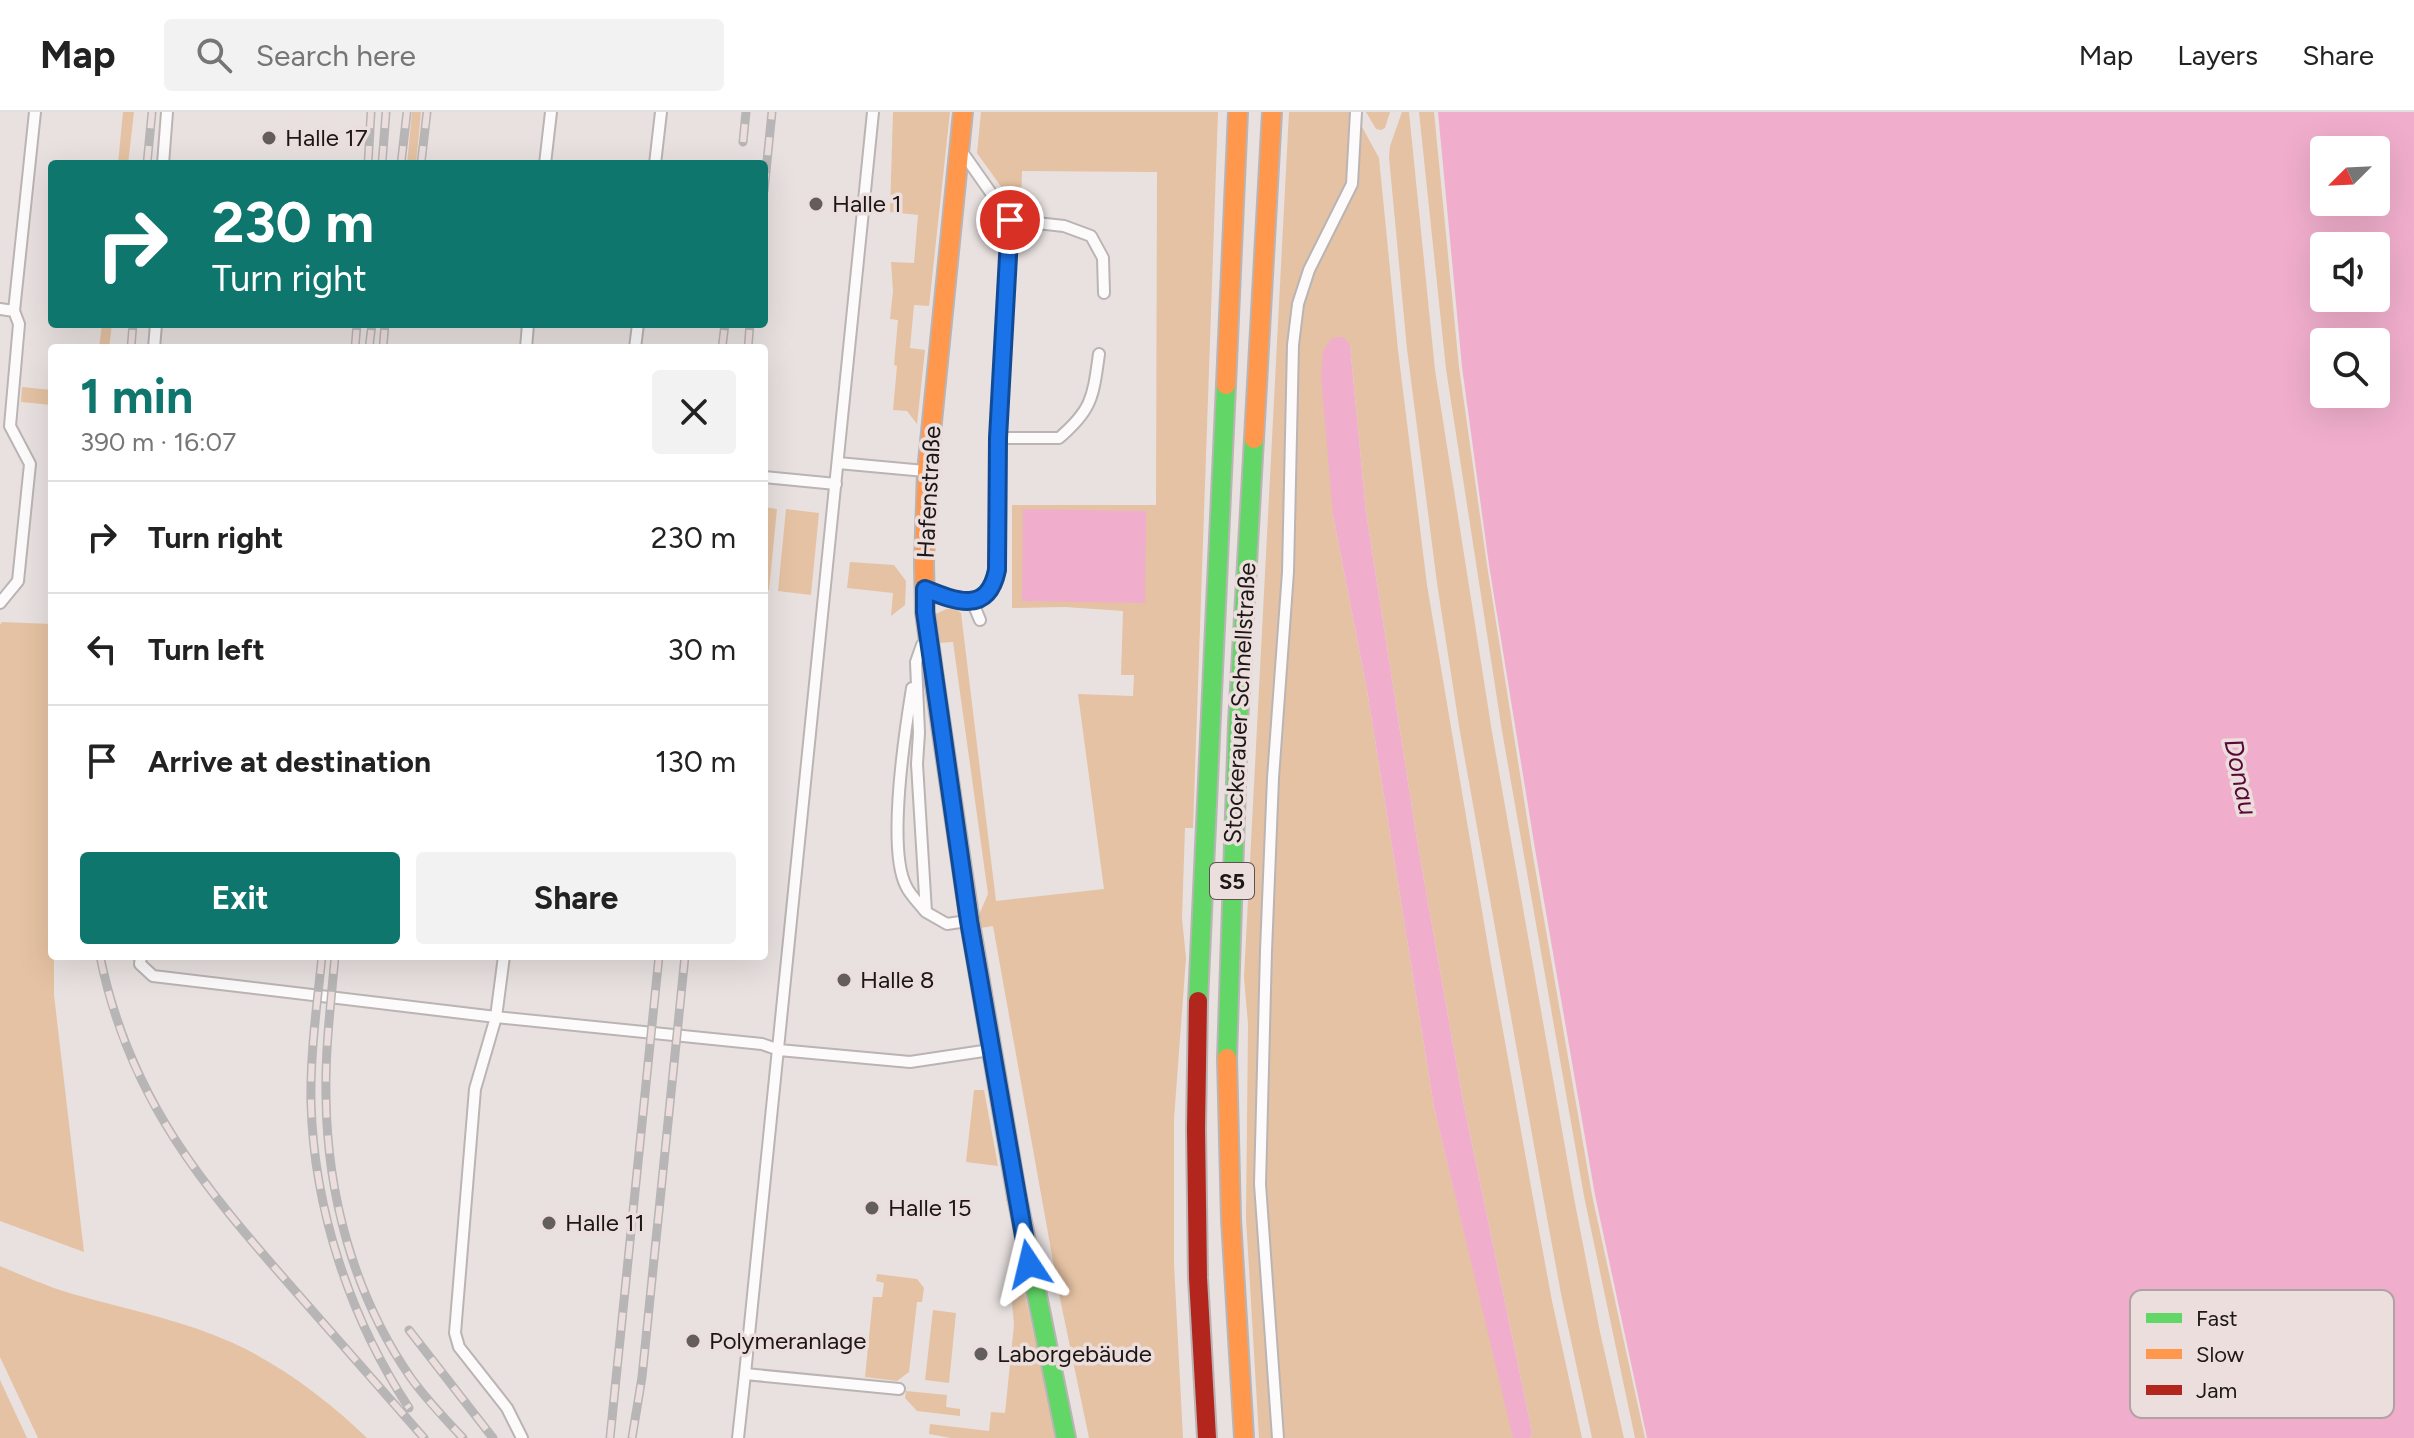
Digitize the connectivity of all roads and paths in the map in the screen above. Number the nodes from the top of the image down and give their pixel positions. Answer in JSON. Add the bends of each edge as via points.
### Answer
{"nodes":[{"id":1,"x":35,"y":112,"type":"edge"},
{"id":2,"x":167,"y":112,"type":"edge"},
{"id":3,"x":551,"y":112,"type":"edge"},
{"id":4,"x":661,"y":112,"type":"edge"},
{"id":5,"x":873,"y":112,"type":"edge"},
{"id":6,"x":963,"y":112,"type":"edge"},
{"id":7,"x":1238,"y":112,"type":"edge"},
{"id":8,"x":1272,"y":112,"type":"edge"},
{"id":9,"x":1356,"y":112,"type":"edge"},
{"id":10,"x":959,"y":148,"type":"junction"},
{"id":11,"x":163,"y":160,"type":"edge"},
{"id":12,"x":545,"y":160,"type":"edge"},
{"id":13,"x":655,"y":160,"type":"edge"},
{"id":14,"x":1010,"y":220,"type":"junction"},
{"id":15,"x":1104,"y":293,"type":"dead end"},
{"id":16,"x":0,"y":309,"type":"edge"},
{"id":17,"x":14,"y":311,"type":"junction"},
{"id":18,"x":1099,"y":354,"type":"dead end"},
{"id":19,"x":998,"y":438,"type":"junction"},
{"id":20,"x":838,"y":463,"type":"junction"},
{"id":21,"x":927,"y":472,"type":"junction"},
{"id":22,"x":768,"y":477,"type":"edge"},
{"id":23,"x":836,"y":484,"type":"junction"},
{"id":24,"x":925,"y":589,"type":"junction"},
{"id":25,"x":972,"y":601,"type":"junction"},
{"id":26,"x":0,"y":603,"type":"edge"},
{"id":27,"x":980,"y":620,"type":"dead end"},
{"id":28,"x":928,"y":630,"type":"junction"},
{"id":29,"x":916,"y":662,"type":"junction"},
{"id":30,"x":926,"y":912,"type":"junction"},
{"id":31,"x":969,"y":921,"type":"junction"},
{"id":32,"x":140,"y":960,"type":"edge"},
{"id":33,"x":503,"y":960,"type":"edge"},
{"id":34,"x":496,"y":1017,"type":"junction"},
{"id":35,"x":779,"y":1050,"type":"junction"},
{"id":36,"x":992,"y":1050,"type":"junction"},
{"id":37,"x":745,"y":1374,"type":"junction"},
{"id":38,"x":899,"y":1389,"type":"dead end"},
{"id":39,"x":522,"y":1438,"type":"edge"},
{"id":40,"x":738,"y":1438,"type":"edge"},
{"id":41,"x":1066,"y":1438,"type":"edge"},
{"id":42,"x":1207,"y":1438,"type":"edge"},
{"id":43,"x":1244,"y":1438,"type":"edge"},
{"id":44,"x":1278,"y":1438,"type":"edge"}],
"edges":[{"from":1,"to":17,"type":"lane"},
{"from":2,"to":11,"type":"lane"},
{"from":3,"to":12,"type":"lane"},
{"from":4,"to":13,"type":"lane"},
{"from":5,"to":20,"type":"lane"},
{"from":6,"to":10,"type":"main road","name":"Hafenstraße"},
{"from":7,"to":42,"type":"main road","name":"Stockerauer Schnellstraße","number":"S5","via":[[1198,1007],[1198,1278]]},
{"from":8,"to":43,"type":"main road","name":"Stockerauer Schnellstraße","number":"S5","via":[[1238,723],[1227,1040]]},
{"from":9,"to":44,"type":"lane","via":[[1352,184],[1309,270],[1293,345],[1260,1184]]},
{"from":10,"to":14,"type":"lane"},
{"from":10,"to":21,"type":"main road","name":"Hafenstraße"},
{"from":14,"to":15,"type":"lane","via":[[1064,226],[1091,236],[1103,258]]},
{"from":14,"to":19,"type":"lane"},
{"from":16,"to":17,"type":"lane"},
{"from":17,"to":26,"type":"lane","via":[[19,324],[10,426],[30,464],[18,581]]},
{"from":18,"to":19,"type":"lane","via":[[1094,393],[1079,420],[1059,438]]},
{"from":19,"to":25,"type":"lane","via":[[997,570],[994,587]]},
{"from":20,"to":21,"type":"lane"},
{"from":20,"to":23,"type":"lane"},
{"from":21,"to":24,"type":"main road","name":"Hafenstraße"},
{"from":22,"to":23,"type":"lane"},
{"from":23,"to":35,"type":"lane"},
{"from":24,"to":25,"type":"lane"},
{"from":24,"to":28,"type":"main road","name":"Hafenstraße"},
{"from":25,"to":27,"type":"lane"},
{"from":28,"to":29,"type":"lane"},
{"from":28,"to":31,"type":"main road","name":"Hafenstraße"},
{"from":29,"to":30,"type":"lane"},
{"from":29,"to":30,"type":"lane","via":[[905,733],[897,857],[906,886]]},
{"from":30,"to":31,"type":"lane","via":[[947,924]]},
{"from":31,"to":36,"type":"main road","name":"Hafenstraße"},
{"from":32,"to":34,"type":"lane","via":[[153,976]]},
{"from":33,"to":34,"type":"lane"},
{"from":34,"to":35,"type":"lane"},
{"from":34,"to":39,"type":"lane","via":[[475,1089],[455,1333],[459,1347],[507,1408]]},
{"from":35,"to":36,"type":"lane","via":[[910,1062]]},
{"from":35,"to":37,"type":"lane"},
{"from":36,"to":41,"type":"main road","name":"Hafenstraße"},
{"from":37,"to":38,"type":"lane"},
{"from":37,"to":40,"type":"lane"}]}
